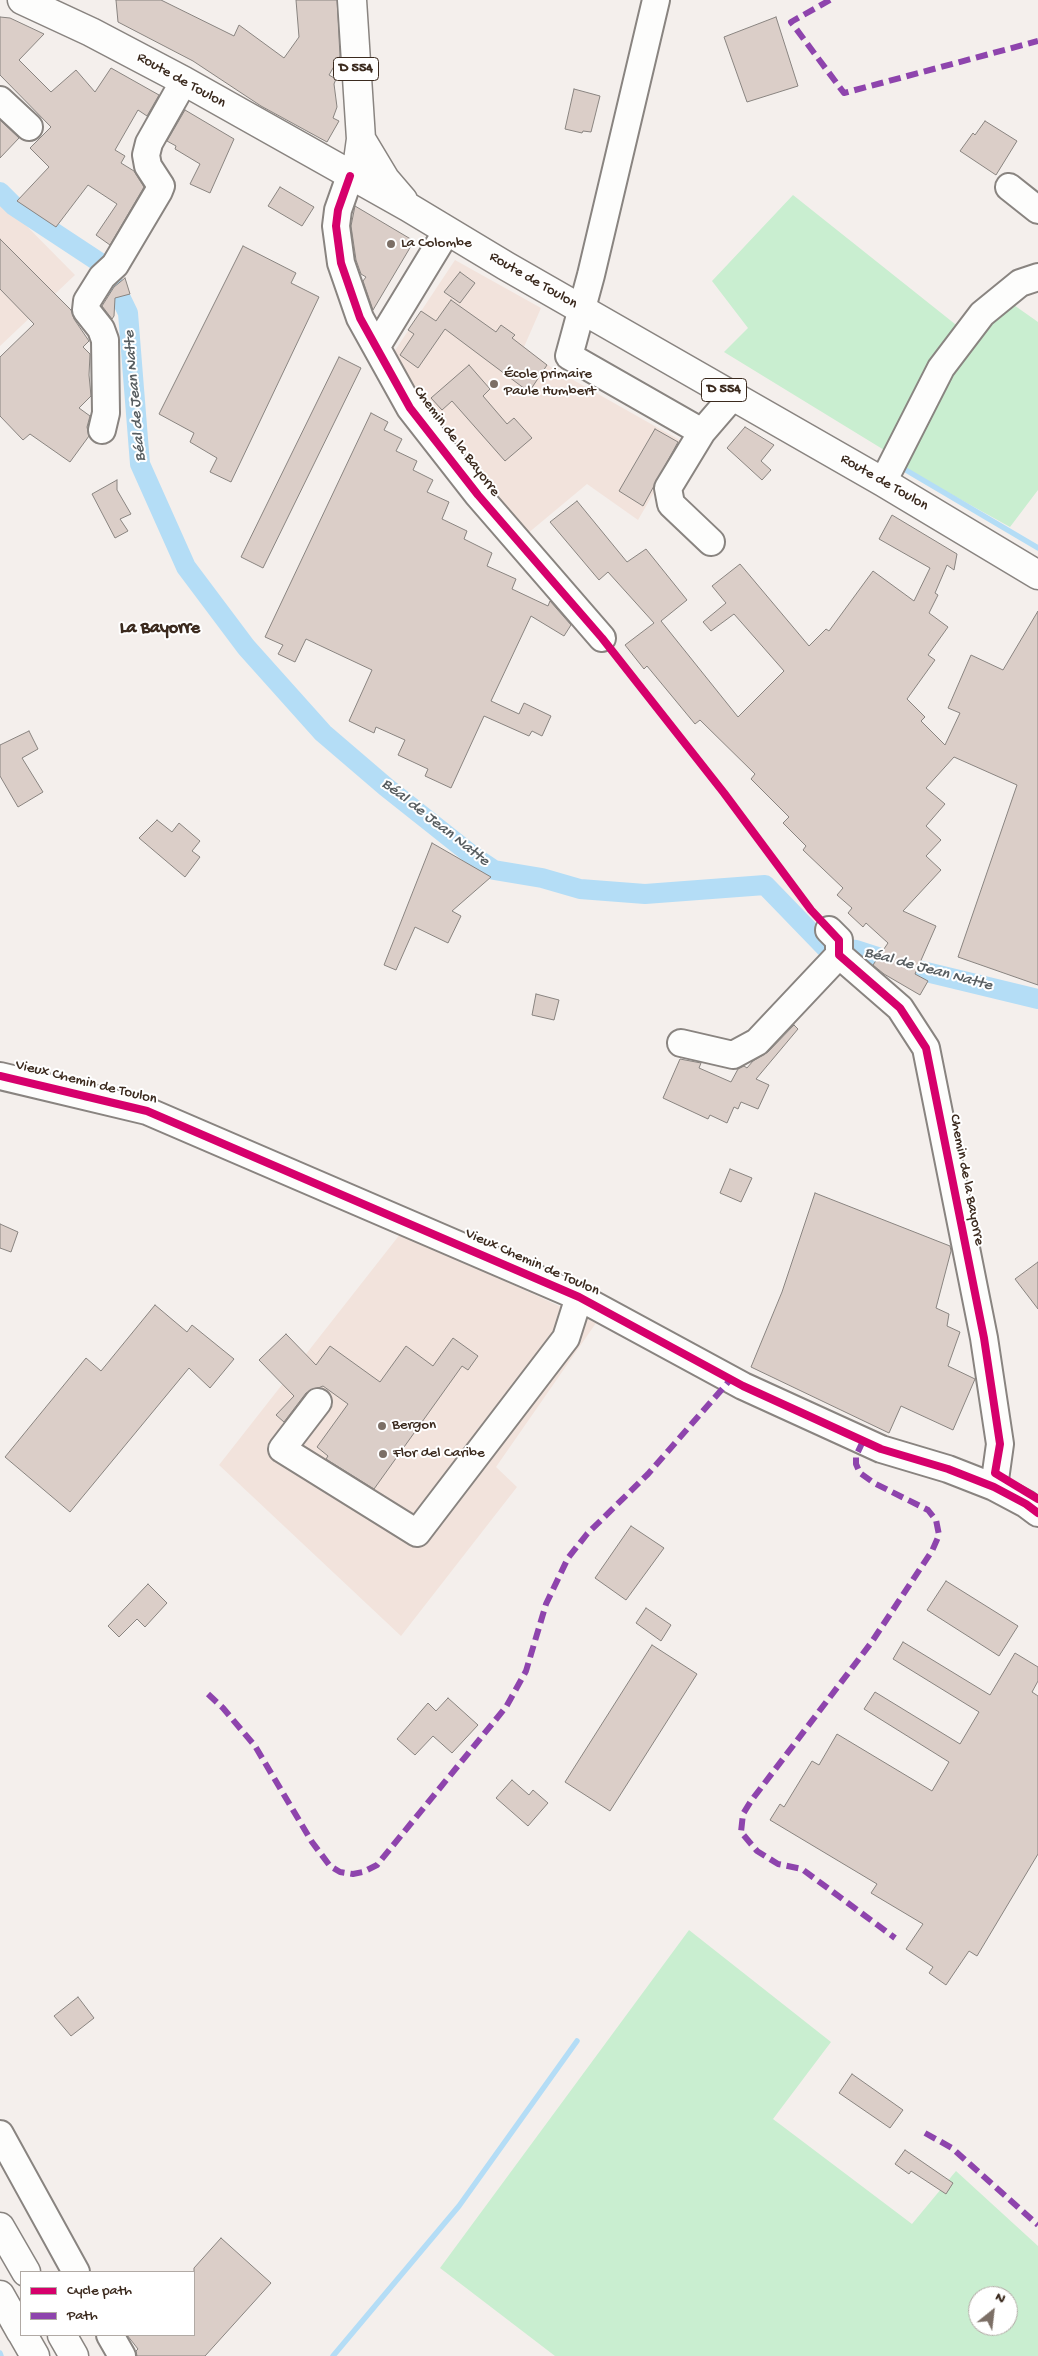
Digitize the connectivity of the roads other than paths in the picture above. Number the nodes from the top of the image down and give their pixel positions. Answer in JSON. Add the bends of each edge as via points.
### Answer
{"nodes":[{"id":1,"x":22,"y":0,"type":"edge"},
{"id":2,"x":352,"y":0,"type":"edge"},
{"id":3,"x":656,"y":0,"type":"edge"},
{"id":4,"x":184,"y":81,"type":"junction"},
{"id":5,"x":0,"y":100,"type":"edge"},
{"id":6,"x":29,"y":127,"type":"dead end"},
{"id":7,"x":361,"y":139,"type":"junction"},
{"id":8,"x":350,"y":176,"type":"junction"},
{"id":9,"x":1009,"y":187,"type":"dead end"},
{"id":10,"x":408,"y":207,"type":"junction"},
{"id":11,"x":1038,"y":210,"type":"edge"},
{"id":12,"x":447,"y":231,"type":"junction"},
{"id":13,"x":1038,"y":277,"type":"edge"},
{"id":14,"x":582,"y":309,"type":"junction"},
{"id":15,"x":377,"y":346,"type":"junction"},
{"id":16,"x":734,"y":396,"type":"junction"},
{"id":17,"x":102,"y":430,"type":"dead end"},
{"id":18,"x":702,"y":432,"type":"junction"},
{"id":19,"x":883,"y":482,"type":"junction"},
{"id":20,"x":711,"y":542,"type":"dead end"},
{"id":21,"x":1038,"y":575,"type":"edge"},
{"id":22,"x":602,"y":638,"type":"dead end"},
{"id":23,"x":682,"y":1043,"type":"dead end"},
{"id":24,"x":0,"y":1076,"type":"edge"},
{"id":25,"x":579,"y":1298,"type":"junction"},
{"id":26,"x":318,"y":1402,"type":"dead end"},
{"id":27,"x":994,"y":1487,"type":"junction"},
{"id":28,"x":1038,"y":1513,"type":"edge"},
{"id":29,"x":0,"y":2134,"type":"edge"},
{"id":30,"x":0,"y":2227,"type":"edge"},
{"id":31,"x":25,"y":2271,"type":"edge"},
{"id":32,"x":75,"y":2271,"type":"edge"},
{"id":33,"x":0,"y":2295,"type":"edge"},
{"id":34,"x":20,"y":2330,"type":"edge"},
{"id":35,"x":24,"y":2336,"type":"edge"},
{"id":36,"x":63,"y":2336,"type":"edge"},
{"id":37,"x":111,"y":2336,"type":"edge"},
{"id":38,"x":35,"y":2356,"type":"edge"},
{"id":39,"x":74,"y":2356,"type":"edge"},
{"id":40,"x":122,"y":2356,"type":"edge"}],
"edges":[{"from":1,"to":4,"type":"main road","name":"Route de Toulon"},
{"from":2,"to":7,"type":"main road","number":"D 554"},
{"from":3,"to":14,"type":"street"},
{"from":4,"to":8,"type":"main road","name":"Route de Toulon"},
{"from":4,"to":17,"type":"street","via":[[146,156],[148,166],[161,186],[159,191],[115,264],[102,277],[87,301],[86,310],[101,329],[105,340],[106,413]]},
{"from":5,"to":6,"type":"street"},
{"from":7,"to":8,"type":"main road","number":"D 554","via":[[358,161]]},
{"from":7,"to":10,"type":"main road","via":[[385,179]]},
{"from":8,"to":10,"type":"main road","name":"Route de Toulon","number":"D 554"},
{"from":8,"to":15,"type":"street","name":"Chemin de la Bayorre","via":[[336,226],[341,263],[360,318]]},
{"from":9,"to":11,"type":"street"},
{"from":10,"to":12,"type":"main road","name":"Route de Toulon","number":"D 554"},
{"from":12,"to":14,"type":"main road","name":"Route de Toulon","number":"D 554"},
{"from":12,"to":15,"type":"street"},
{"from":13,"to":19,"type":"street","via":[[1020,283],[982,314],[941,368]]},
{"from":14,"to":16,"type":"main road","name":"Route de Toulon","number":"D 554"},
{"from":14,"to":18,"type":"street","via":[[569,356]]},
{"from":15,"to":22,"type":"street","name":"Chemin de la Bayorre","via":[[410,408],[478,495]]},
{"from":16,"to":18,"type":"street"},
{"from":16,"to":19,"type":"main road","name":"Route de Toulon","number":"D 554"},
{"from":18,"to":20,"type":"street","via":[[668,488],[671,504]]},
{"from":19,"to":21,"type":"main road","name":"Route de Toulon","number":"D 554"},
{"from":23,"to":27,"type":"street","name":"Chemin de la Bayorre","via":[[733,1055],[757,1042],[837,945],[900,1008],[926,1048],[984,1338],[1000,1444]]},
{"from":24,"to":25,"type":"street","name":"Vieux Chemin de Toulon","via":[[147,1111]]},
{"from":25,"to":26,"type":"street","via":[[566,1338],[417,1533],[282,1449]]},
{"from":25,"to":27,"type":"street","name":"Vieux Chemin de Toulon","via":[[730,1380],[863,1441]]},
{"from":27,"to":28,"type":"street","name":"Vieux Chemin de Toulon"},
{"from":29,"to":32,"type":"street"},
{"from":30,"to":31,"type":"main road"},
{"from":33,"to":34,"type":"main road"},
{"from":35,"to":38,"type":"main road"},
{"from":36,"to":39,"type":"main road"},
{"from":37,"to":40,"type":"street"}]}
